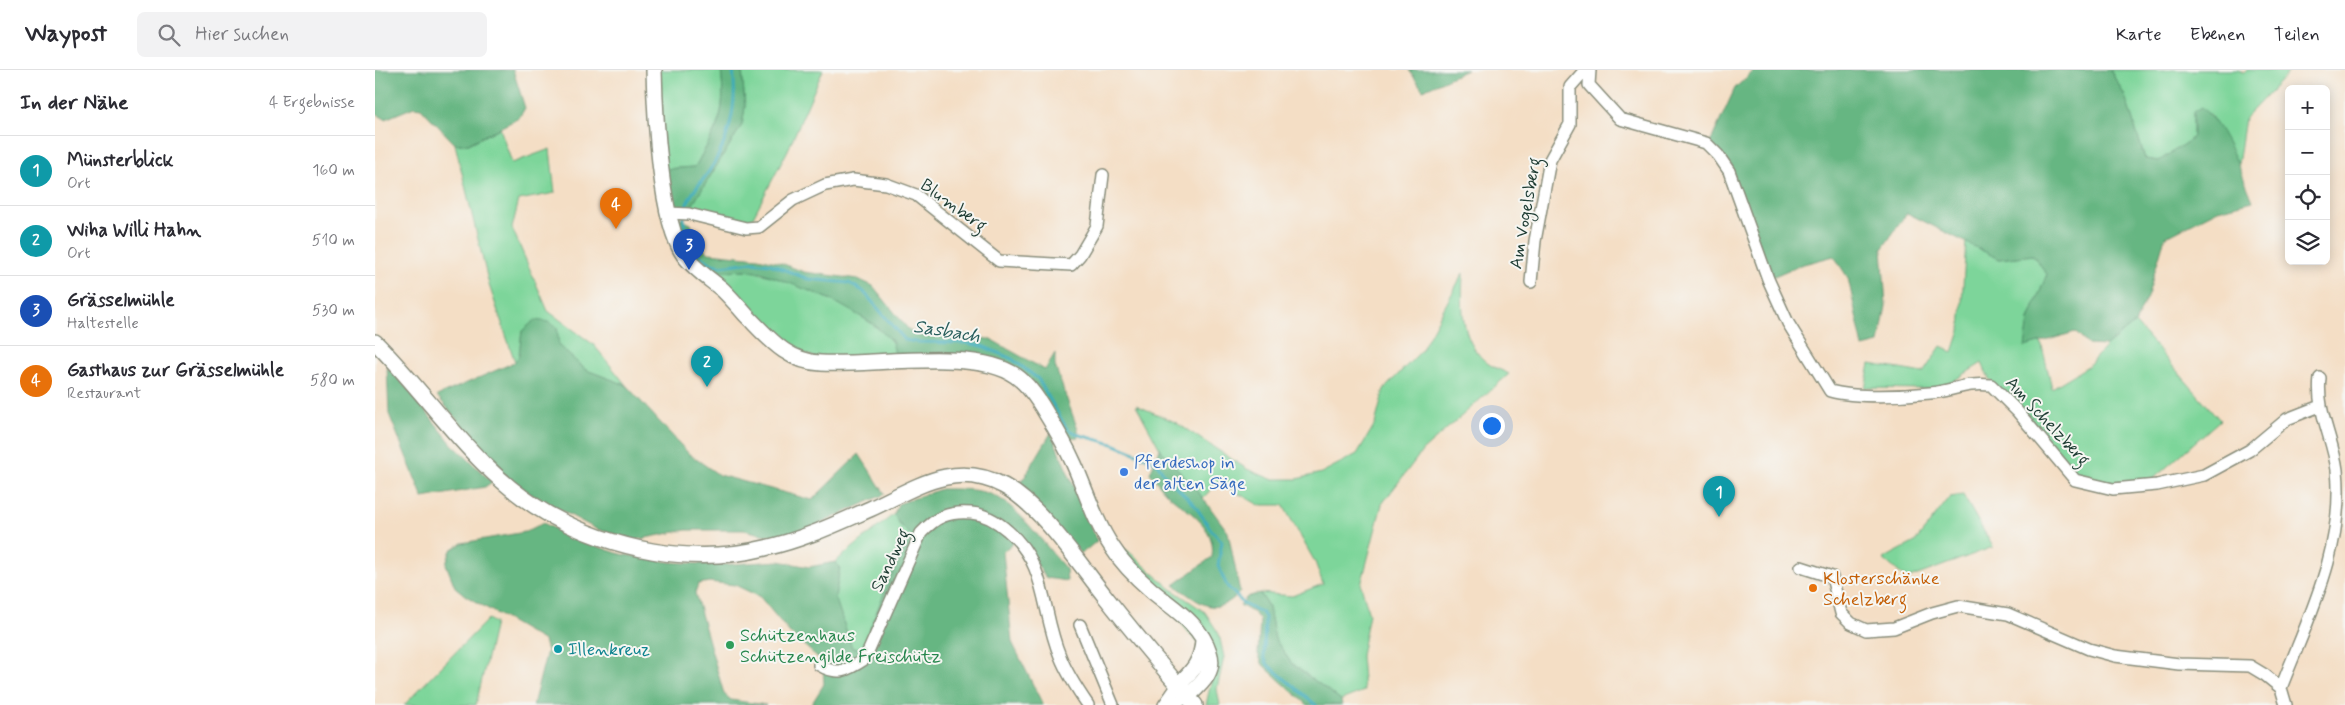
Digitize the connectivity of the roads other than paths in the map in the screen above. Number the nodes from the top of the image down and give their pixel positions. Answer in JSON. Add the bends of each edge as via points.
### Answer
{"nodes":[{"id":1,"x":653,"y":70,"type":"edge"},
{"id":2,"x":1585,"y":70,"type":"edge"},
{"id":3,"x":1590,"y":70,"type":"edge"},
{"id":4,"x":1103,"y":175,"type":"dead end"},
{"id":5,"x":679,"y":213,"type":"junction"},
{"id":6,"x":1531,"y":282,"type":"dead end"},
{"id":7,"x":375,"y":342,"type":"edge"},
{"id":8,"x":2320,"y":378,"type":"dead end"},
{"id":9,"x":2320,"y":406,"type":"junction"},
{"id":10,"x":1801,"y":567,"type":"dead end"},
{"id":11,"x":1080,"y":625,"type":"dead end"},
{"id":12,"x":819,"y":665,"type":"dead end"},
{"id":13,"x":2281,"y":688,"type":"junction"},
{"id":14,"x":1187,"y":695,"type":"edge"},
{"id":15,"x":1088,"y":705,"type":"edge"},
{"id":16,"x":1113,"y":705,"type":"edge"},
{"id":17,"x":1165,"y":705,"type":"edge"},
{"id":18,"x":1173,"y":705,"type":"edge"},
{"id":19,"x":2286,"y":705,"type":"edge"}],
"edges":[{"from":1,"to":5,"type":"main road","via":[[656,125]]},
{"from":2,"to":6,"type":"street","name":"Am Vogelsberg","via":[[1570,87],[1570,124],[1550,160]]},
{"from":3,"to":9,"type":"street","name":"Am Schelzberg","via":[[1589,85],[1620,119],[1706,143],[1718,155],[1729,171],[1768,279],[1789,323],[1830,390],[1845,395],[1931,394],[1973,383],[1991,385],[2075,480],[2113,489],[2157,485],[2204,475],[2250,450],[2287,419]]},
{"from":4,"to":5,"type":"street","name":"Blumberg","via":[[1097,226],[1071,265],[999,261],[916,195],[885,184],[853,180],[825,185],[793,200],[759,226],[746,228]]},
{"from":5,"to":14,"type":"main road","via":[[675,237],[684,256],[724,291],[779,348],[796,359],[819,363],[977,362],[997,366],[1015,375],[1029,388],[1058,432],[1111,546],[1129,570],[1181,613],[1203,639],[1200,661]]},
{"from":7,"to":14,"type":"main road","via":[[469,450],[528,501],[587,533],[655,552],[691,555],[746,552],[813,534],[917,485],[946,477],[975,476],[1004,486],[1023,500],[1053,532]]},
{"from":8,"to":9,"type":"street"},
{"from":9,"to":13,"type":"street","via":[[2337,469],[2339,503],[2335,543],[2322,589]]},
{"from":10,"to":13,"type":"street","via":[[1832,577],[1841,613],[1851,623],[1866,630],[1894,628],[1958,606],[2007,614],[2089,649],[2115,656],[2179,664],[2250,666]]},
{"from":11,"to":16,"type":"street"},
{"from":12,"to":15,"type":"street","name":"Sandweg","via":[[831,672],[849,670],[865,659],[921,533],[933,520],[957,512],[977,514],[1004,527],[1026,548],[1037,571],[1059,655]]},
{"from":13,"to":19,"type":"street"},
{"from":14,"to":17,"type":"street"},
{"from":14,"to":18,"type":"street"}]}
